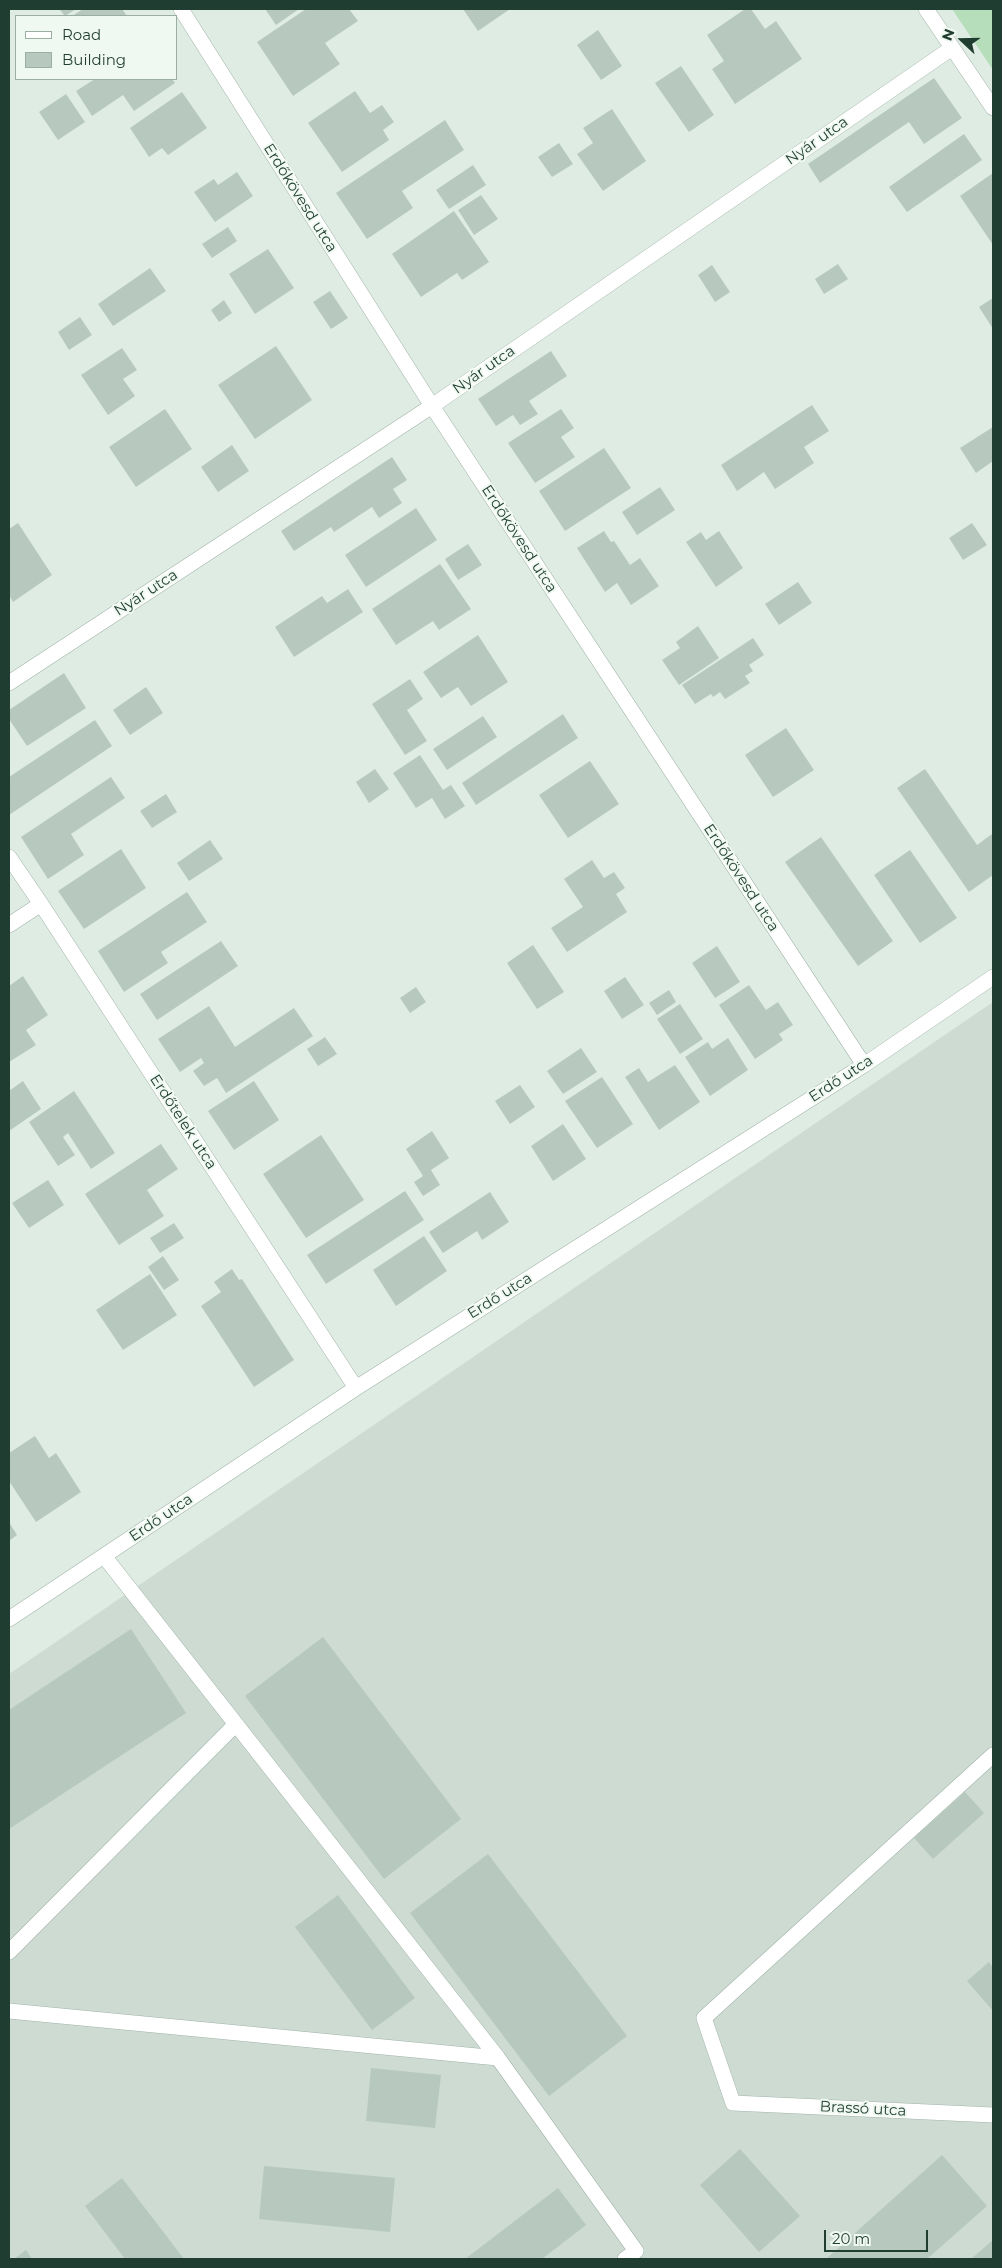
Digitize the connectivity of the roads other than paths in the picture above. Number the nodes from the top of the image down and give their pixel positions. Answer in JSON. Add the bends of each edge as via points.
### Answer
{"nodes":[{"id":1,"x":181,"y":9,"type":"edge"},
{"id":2,"x":926,"y":9,"type":"edge"},
{"id":3,"x":952,"y":48,"type":"junction"},
{"id":4,"x":993,"y":108,"type":"edge"},
{"id":5,"x":432,"y":406,"type":"junction"},
{"id":6,"x":9,"y":683,"type":"edge"},
{"id":7,"x":9,"y":857,"type":"edge"},
{"id":8,"x":42,"y":904,"type":"junction"},
{"id":9,"x":9,"y":925,"type":"edge"},
{"id":10,"x":993,"y":977,"type":"edge"},
{"id":11,"x":864,"y":1065,"type":"junction"},
{"id":12,"x":356,"y":1388,"type":"junction"},
{"id":13,"x":104,"y":1556,"type":"junction"},
{"id":14,"x":9,"y":1619,"type":"edge"},
{"id":15,"x":236,"y":1724,"type":"junction"},
{"id":16,"x":993,"y":1755,"type":"edge"},
{"id":17,"x":9,"y":1952,"type":"edge"},
{"id":18,"x":9,"y":2011,"type":"edge"},
{"id":19,"x":498,"y":2058,"type":"junction"},
{"id":20,"x":993,"y":2115,"type":"edge"},
{"id":21,"x":625,"y":2259,"type":"edge"}],
"edges":[{"from":1,"to":5,"type":"street","name":"Erdőkövesd utca"},
{"from":2,"to":3,"type":"street"},
{"from":3,"to":4,"type":"street"},
{"from":3,"to":5,"type":"street","name":"Nyár utca"},
{"from":5,"to":6,"type":"street","name":"Nyár utca"},
{"from":5,"to":11,"type":"street","name":"Erdőkövesd utca"},
{"from":7,"to":8,"type":"street","name":"Erdőtelek utca"},
{"from":8,"to":9,"type":"street"},
{"from":8,"to":12,"type":"street","name":"Erdőtelek utca"},
{"from":10,"to":11,"type":"street","name":"Erdő utca"},
{"from":11,"to":12,"type":"street","name":"Erdő utca"},
{"from":12,"to":13,"type":"street","name":"Erdő utca"},
{"from":13,"to":14,"type":"street","name":"Erdő utca"},
{"from":13,"to":15,"type":"street"},
{"from":15,"to":17,"type":"street"},
{"from":15,"to":19,"type":"street"},
{"from":16,"to":20,"type":"street","name":"Brassó utca","via":[[704,2018],[733,2103]]},
{"from":18,"to":19,"type":"street"},
{"from":19,"to":21,"type":"street","via":[[636,2251]]}]}
